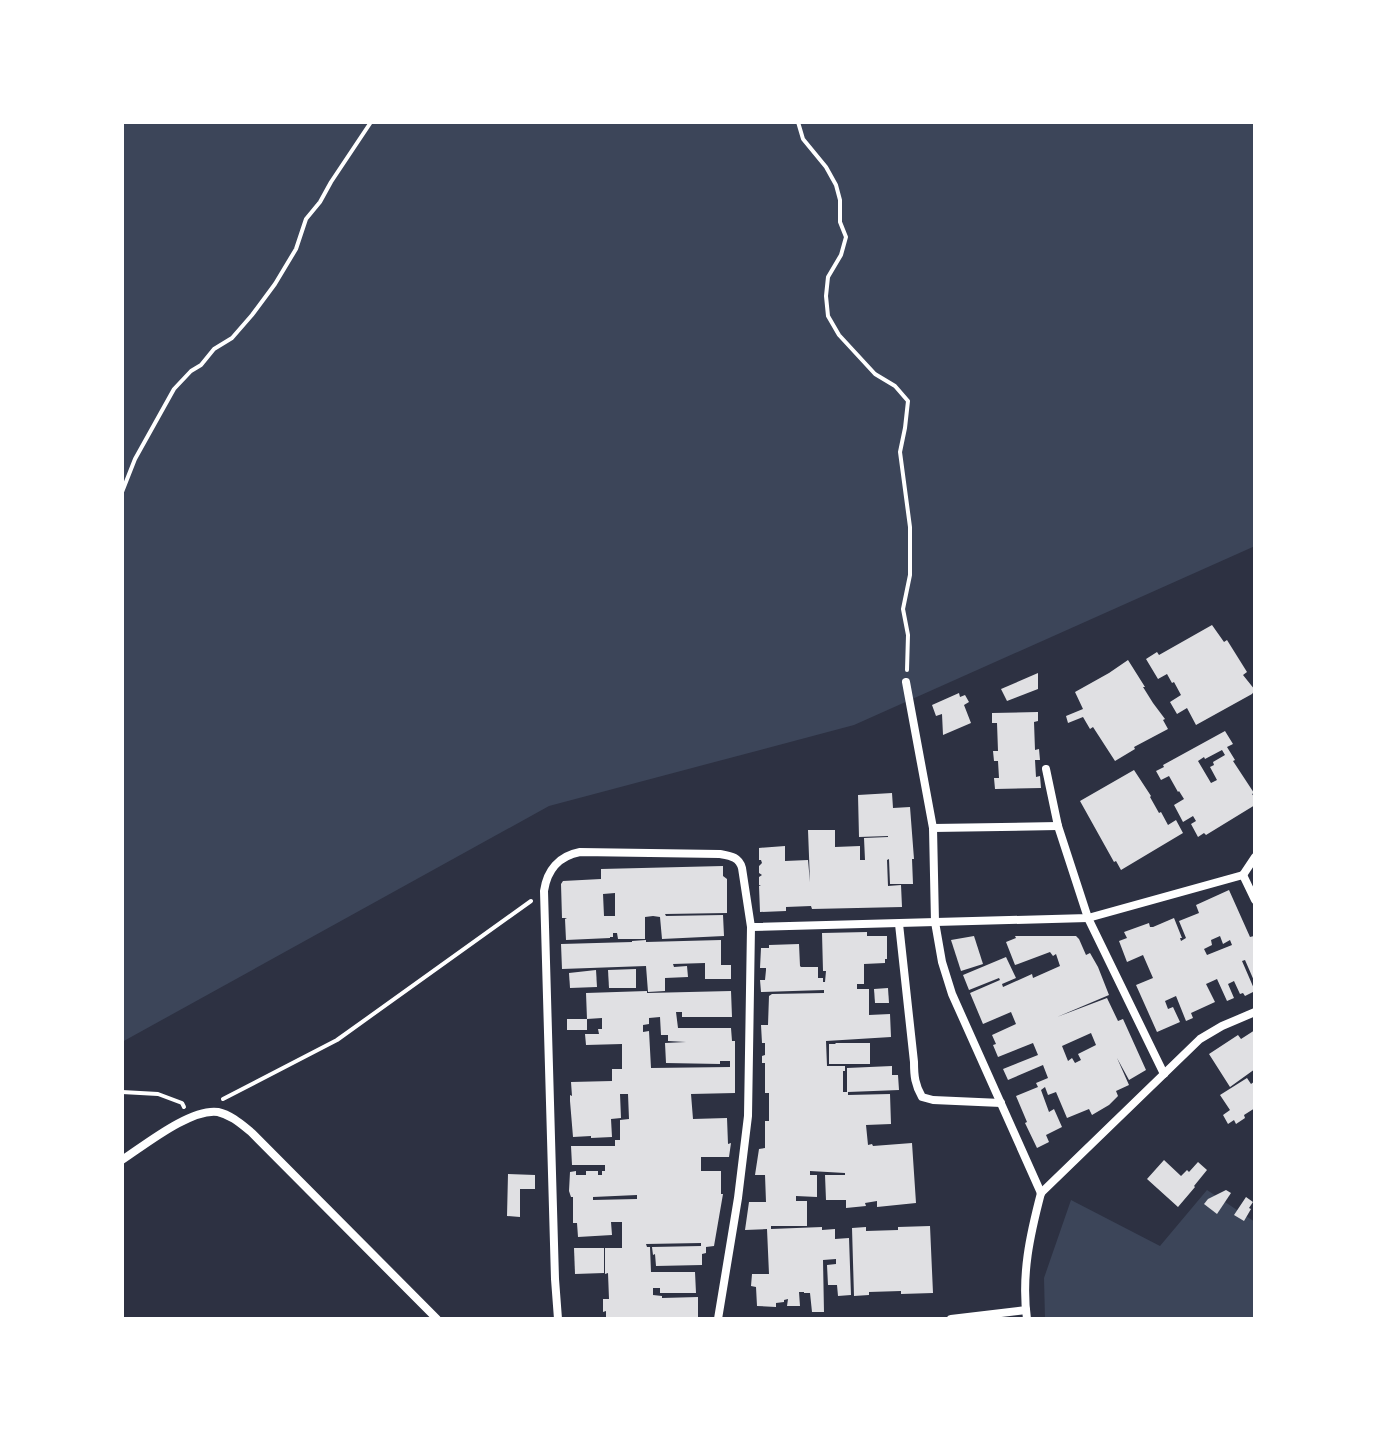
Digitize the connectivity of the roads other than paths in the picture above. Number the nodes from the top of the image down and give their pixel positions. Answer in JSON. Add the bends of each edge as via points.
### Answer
{"nodes":[{"id":1,"x":906,"y":682,"type":"road end"},
{"id":2,"x":1046,"y":769,"type":"dead end"},
{"id":3,"x":1058,"y":826,"type":"junction"},
{"id":4,"x":933,"y":828,"type":"junction"},
{"id":5,"x":1255,"y":857,"type":"edge"},
{"id":6,"x":1243,"y":875,"type":"junction"},
{"id":7,"x":1255,"y":900,"type":"edge"},
{"id":8,"x":1088,"y":918,"type":"junction"},
{"id":9,"x":935,"y":922,"type":"junction"},
{"id":10,"x":899,"y":924,"type":"junction"},
{"id":11,"x":751,"y":927,"type":"junction"},
{"id":12,"x":1255,"y":1012,"type":"edge"},
{"id":13,"x":1164,"y":1074,"type":"junction"},
{"id":14,"x":1001,"y":1103,"type":"junction"},
{"id":15,"x":122,"y":1160,"type":"edge"},
{"id":16,"x":1041,"y":1193,"type":"junction"},
{"id":17,"x":1027,"y":1315,"type":"edge"},
{"id":18,"x":437,"y":1319,"type":"edge"},
{"id":19,"x":558,"y":1319,"type":"edge"},
{"id":20,"x":718,"y":1319,"type":"edge"},
{"id":21,"x":951,"y":1319,"type":"edge"}],
"edges":[{"from":1,"to":4,"type":"street"},
{"from":2,"to":3,"type":"street"},
{"from":3,"to":4,"type":"street"},
{"from":3,"to":8,"type":"street"},
{"from":4,"to":9,"type":"street"},
{"from":5,"to":6,"type":"street"},
{"from":6,"to":7,"type":"street"},
{"from":6,"to":8,"type":"street"},
{"from":8,"to":9,"type":"street"},
{"from":8,"to":13,"type":"street"},
{"from":9,"to":10,"type":"street"},
{"from":9,"to":14,"type":"street","via":[[952,994]]},
{"from":10,"to":11,"type":"street"},
{"from":10,"to":14,"type":"street","via":[[914,1079],[922,1097]]},
{"from":11,"to":19,"type":"street","via":[[736,857],[580,852],[567,855],[550,870],[544,891]]},
{"from":11,"to":20,"type":"street","via":[[748,1116]]},
{"from":12,"to":13,"type":"street","via":[[1200,1039]]},
{"from":13,"to":16,"type":"street"},
{"from":14,"to":16,"type":"street"},
{"from":15,"to":18,"type":"street","via":[[190,1117],[206,1112],[237,1120]]},
{"from":16,"to":17,"type":"street","via":[[1025,1267]]},
{"from":17,"to":21,"type":"street"}]}
